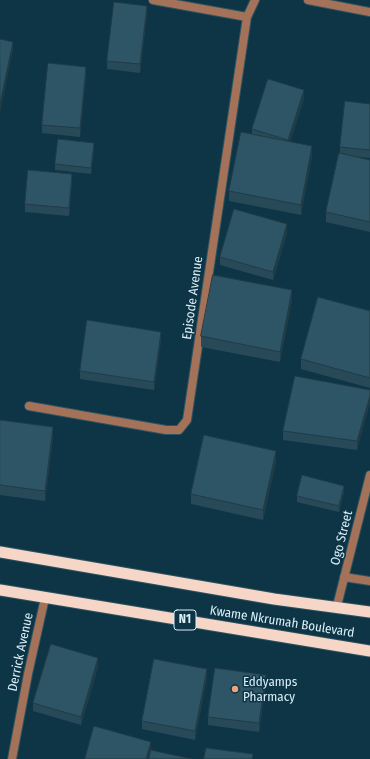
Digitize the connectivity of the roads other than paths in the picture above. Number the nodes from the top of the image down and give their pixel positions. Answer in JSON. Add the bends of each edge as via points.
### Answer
{"nodes":[{"id":1,"x":153,"y":0,"type":"edge"},
{"id":2,"x":255,"y":0,"type":"edge"},
{"id":3,"x":308,"y":0,"type":"edge"},
{"id":4,"x":370,"y":12,"type":"edge"},
{"id":5,"x":246,"y":17,"type":"junction"},
{"id":6,"x":29,"y":406,"type":"dead end"},
{"id":7,"x":370,"y":475,"type":"edge"},
{"id":8,"x":0,"y":552,"type":"edge"},
{"id":9,"x":344,"y":577,"type":"junction"},
{"id":10,"x":370,"y":581,"type":"edge"},
{"id":11,"x":0,"y":590,"type":"edge"},
{"id":12,"x":45,"y":598,"type":"junction"},
{"id":13,"x":337,"y":606,"type":"junction"},
{"id":14,"x":370,"y":612,"type":"edge"},
{"id":15,"x":370,"y":651,"type":"edge"},
{"id":16,"x":12,"y":759,"type":"edge"}],
"edges":[{"from":1,"to":5,"type":"street"},
{"from":2,"to":5,"type":"street"},
{"from":3,"to":4,"type":"street"},
{"from":5,"to":6,"type":"street","name":"Episode Avenue","via":[[187,420],[179,430],[166,430]]},
{"from":7,"to":9,"type":"street","name":"Ogo Street"},
{"from":8,"to":13,"type":"highway","name":"Kwame Nkrumah Boulevard","via":[[274,599]]},
{"from":9,"to":10,"type":"street"},
{"from":9,"to":13,"type":"street","name":"Ogo Street"},
{"from":11,"to":12,"type":"highway","name":"Kwame Nkrumah Boulevard","number":"N1"},
{"from":12,"to":15,"type":"highway","name":"Kwame Nkrumah Boulevard","number":"N1"},
{"from":12,"to":16,"type":"street","name":"Derrick Avenue"},
{"from":13,"to":14,"type":"highway","name":"Kwame Nkrumah Boulevard"}]}
